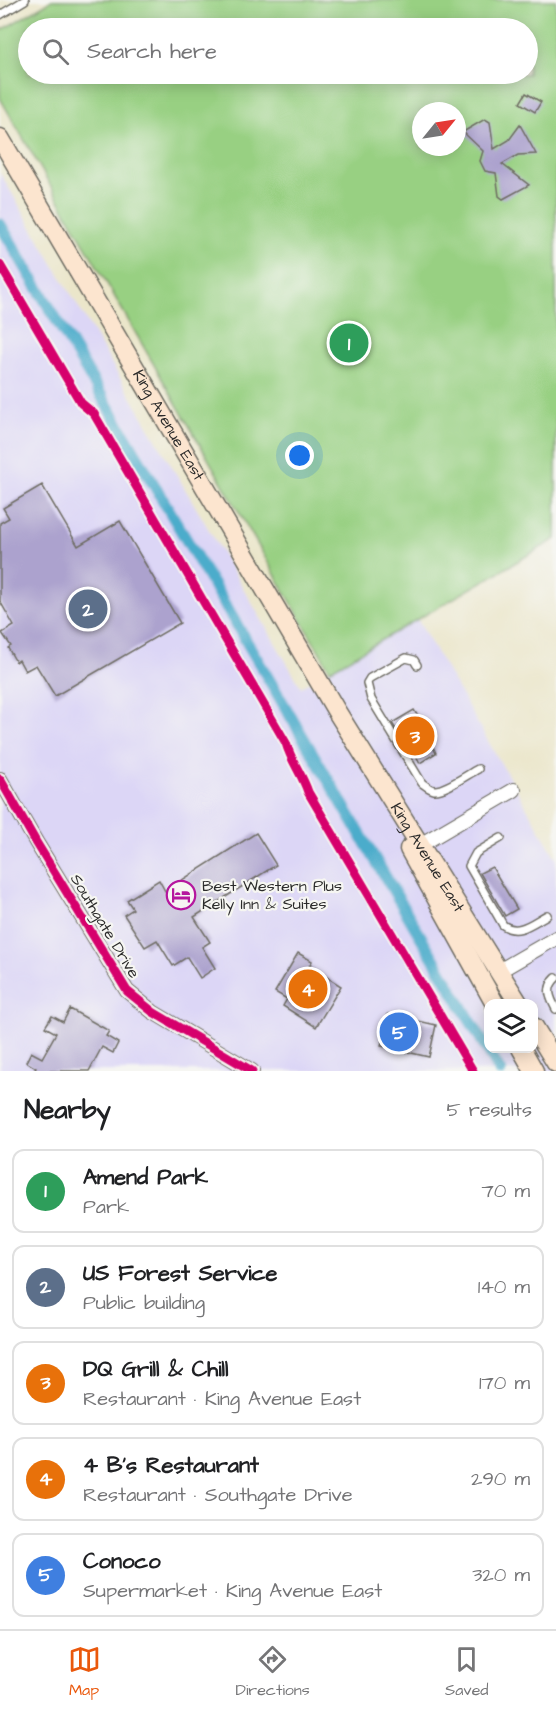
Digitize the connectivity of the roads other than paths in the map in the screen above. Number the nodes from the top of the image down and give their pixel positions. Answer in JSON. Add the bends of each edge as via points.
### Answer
{"nodes":[{"id":1,"x":25,"y":0,"type":"edge"},
{"id":2,"x":0,"y":15,"type":"edge"},
{"id":3,"x":0,"y":138,"type":"edge"},
{"id":4,"x":417,"y":665,"type":"dead end"},
{"id":5,"x":337,"y":712,"type":"junction"},
{"id":6,"x":478,"y":769,"type":"dead end"},
{"id":7,"x":0,"y":779,"type":"edge"},
{"id":8,"x":514,"y":790,"type":"dead end"},
{"id":9,"x":501,"y":838,"type":"dead end"},
{"id":10,"x":420,"y":845,"type":"junction"},
{"id":11,"x":547,"y":915,"type":"dead end"},
{"id":12,"x":556,"y":938,"type":"edge"},
{"id":13,"x":499,"y":971,"type":"junction"},
{"id":14,"x":556,"y":978,"type":"edge"},
{"id":15,"x":492,"y":999,"type":"edge"},
{"id":16,"x":516,"y":999,"type":"edge"},
{"id":17,"x":556,"y":1009,"type":"edge"},
{"id":18,"x":538,"y":1034,"type":"edge"},
{"id":19,"x":524,"y":1053,"type":"edge"},
{"id":20,"x":556,"y":1063,"type":"edge"},
{"id":21,"x":252,"y":1071,"type":"edge"},
{"id":22,"x":534,"y":1071,"type":"edge"}],
"edges":[{"from":1,"to":2,"type":"lane"},
{"from":3,"to":5,"type":"main road","name":"King Avenue East"},
{"from":4,"to":6,"type":"lane","via":[[406,658],[370,678],[367,683],[371,699],[422,783],[430,789],[437,791]]},
{"from":5,"to":10,"type":"main road","name":"King Avenue East"},
{"from":5,"to":15,"type":"main road","name":"King Avenue East"},
{"from":7,"to":21,"type":"street","name":"Southgate Drive","via":[[127,991],[153,1012]]},
{"from":8,"to":10,"type":"street"},
{"from":9,"to":11,"type":"lane","via":[[476,853],[469,866],[502,925],[521,930]]},
{"from":10,"to":13,"type":"main road","name":"King Avenue East"},
{"from":12,"to":13,"type":"street"},
{"from":13,"to":16,"type":"main road","name":"King Avenue East"},
{"from":14,"to":17,"type":"lane","via":[[549,989]]},
{"from":18,"to":20,"type":"main road"},
{"from":19,"to":22,"type":"main road"}]}
